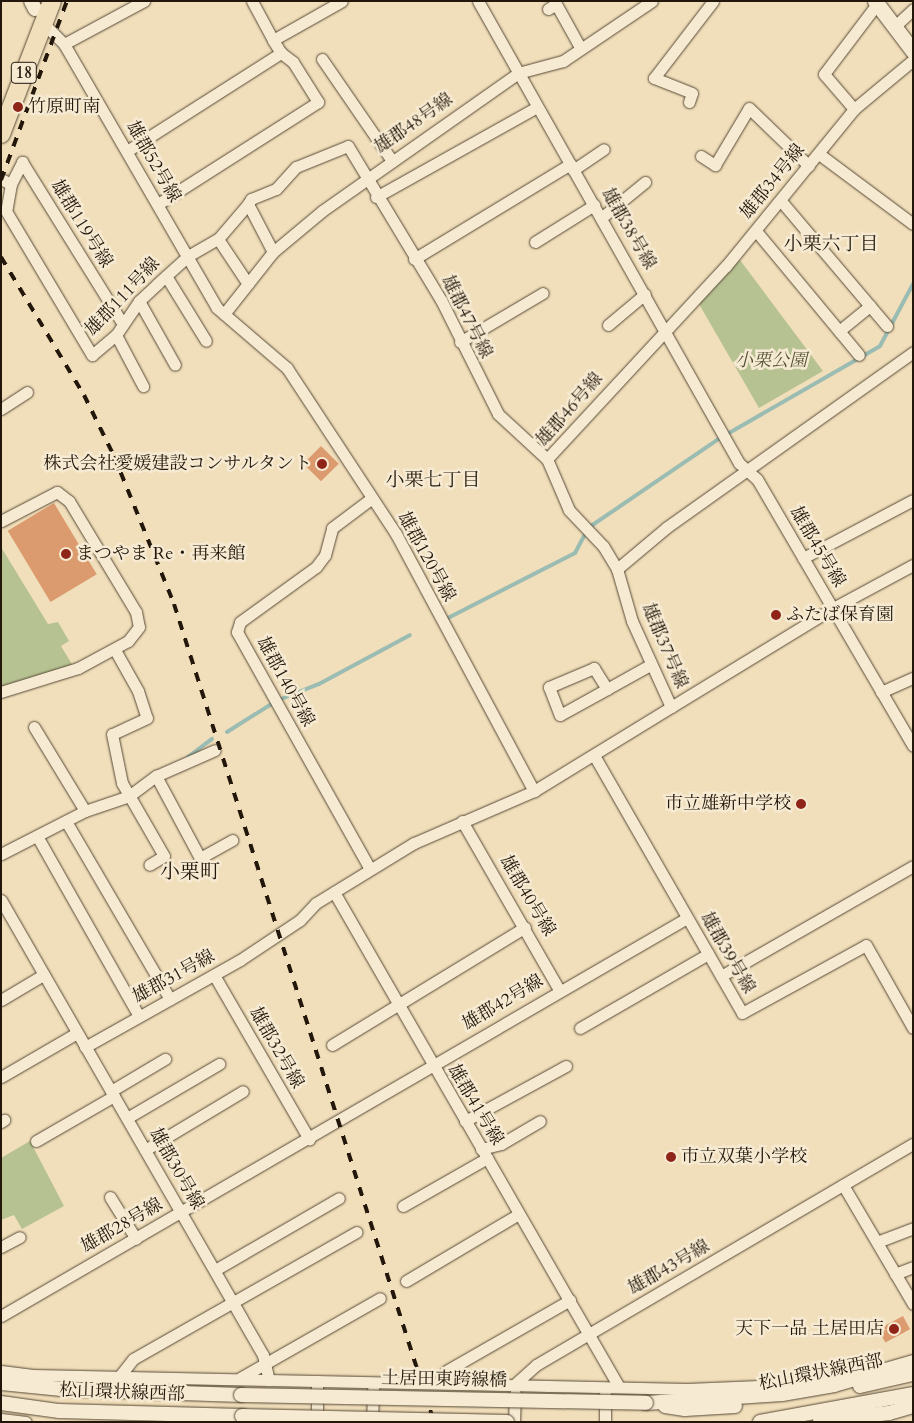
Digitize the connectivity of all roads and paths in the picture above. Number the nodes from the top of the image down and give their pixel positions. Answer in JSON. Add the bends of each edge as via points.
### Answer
{"nodes":[{"id":1,"x":252,"y":1,"type":"edge"},
{"id":2,"x":342,"y":1,"type":"edge"},
{"id":3,"x":478,"y":1,"type":"edge"},
{"id":4,"x":652,"y":1,"type":"edge"},
{"id":5,"x":713,"y":1,"type":"edge"},
{"id":6,"x":142,"y":2,"type":"edge"},
{"id":7,"x":876,"y":3,"type":"edge"},
{"id":8,"x":913,"y":8,"type":"edge"},
{"id":9,"x":548,"y":9,"type":"dead end"},
{"id":10,"x":43,"y":10,"type":"edge"},
{"id":11,"x":894,"y":27,"type":"junction"},
{"id":12,"x":274,"y":40,"type":"junction"},
{"id":13,"x":64,"y":44,"type":"junction"},
{"id":14,"x":581,"y":49,"type":"junction"},
{"id":15,"x":913,"y":51,"type":"edge"},
{"id":16,"x":281,"y":53,"type":"junction"},
{"id":17,"x":322,"y":58,"type":"dead end"},
{"id":18,"x":913,"y":60,"type":"edge"},
{"id":19,"x":518,"y":73,"type":"junction"},
{"id":20,"x":1,"y":100,"type":"edge"},
{"id":21,"x":689,"y":102,"type":"dead end"},
{"id":22,"x":537,"y":107,"type":"junction"},
{"id":23,"x":854,"y":109,"type":"junction"},
{"id":24,"x":1,"y":134,"type":"edge"},
{"id":25,"x":604,"y":149,"type":"dead end"},
{"id":26,"x":128,"y":152,"type":"junction"},
{"id":27,"x":819,"y":154,"type":"junction"},
{"id":28,"x":701,"y":156,"type":"dead end"},
{"id":29,"x":392,"y":161,"type":"junction"},
{"id":30,"x":809,"y":166,"type":"junction"},
{"id":31,"x":572,"y":167,"type":"junction"},
{"id":32,"x":366,"y":180,"type":"junction"},
{"id":33,"x":6,"y":181,"type":"edge"},
{"id":34,"x":645,"y":182,"type":"dead end"},
{"id":35,"x":376,"y":197,"type":"junction"},
{"id":36,"x":781,"y":201,"type":"junction"},
{"id":37,"x":158,"y":204,"type":"junction"},
{"id":38,"x":248,"y":204,"type":"junction"},
{"id":39,"x":594,"y":205,"type":"junction"},
{"id":40,"x":601,"y":218,"type":"junction"},
{"id":41,"x":913,"y":224,"type":"edge"},
{"id":42,"x":756,"y":231,"type":"junction"},
{"id":43,"x":218,"y":238,"type":"junction"},
{"id":44,"x":535,"y":242,"type":"dead end"},
{"id":45,"x":273,"y":252,"type":"junction"},
{"id":46,"x":188,"y":256,"type":"junction"},
{"id":47,"x":414,"y":259,"type":"junction"},
{"id":48,"x":166,"y":276,"type":"junction"},
{"id":49,"x":248,"y":284,"type":"junction"},
{"id":50,"x":542,"y":293,"type":"dead end"},
{"id":51,"x":645,"y":294,"type":"junction"},
{"id":52,"x":139,"y":301,"type":"junction"},
{"id":53,"x":870,"y":306,"type":"junction"},
{"id":54,"x":224,"y":314,"type":"junction"},
{"id":55,"x":123,"y":324,"type":"junction"},
{"id":56,"x":608,"y":324,"type":"dead end"},
{"id":57,"x":887,"y":326,"type":"dead end"},
{"id":58,"x":666,"y":331,"type":"junction"},
{"id":59,"x":839,"y":331,"type":"junction"},
{"id":60,"x":116,"y":335,"type":"junction"},
{"id":61,"x":206,"y":341,"type":"dead end"},
{"id":62,"x":460,"y":342,"type":"junction"},
{"id":63,"x":913,"y":352,"type":"edge"},
{"id":64,"x":859,"y":355,"type":"dead end"},
{"id":65,"x":175,"y":365,"type":"dead end"},
{"id":66,"x":143,"y":386,"type":"dead end"},
{"id":67,"x":27,"y":392,"type":"dead end"},
{"id":68,"x":1,"y":409,"type":"edge"},
{"id":69,"x":547,"y":459,"type":"junction"},
{"id":70,"x":749,"y":472,"type":"junction"},
{"id":71,"x":372,"y":498,"type":"junction"},
{"id":72,"x":913,"y":500,"type":"edge"},
{"id":73,"x":1,"y":521,"type":"edge"},
{"id":74,"x":803,"y":558,"type":"junction"},
{"id":75,"x":913,"y":565,"type":"edge"},
{"id":76,"x":617,"y":569,"type":"junction"},
{"id":77,"x":833,"y":608,"type":"junction"},
{"id":78,"x":115,"y":650,"type":"junction"},
{"id":79,"x":650,"y":665,"type":"junction"},
{"id":80,"x":913,"y":678,"type":"edge"},
{"id":81,"x":607,"y":689,"type":"junction"},
{"id":82,"x":1,"y":692,"type":"edge"},
{"id":83,"x":881,"y":692,"type":"junction"},
{"id":84,"x":672,"y":707,"type":"junction"},
{"id":85,"x":34,"y":727,"type":"dead end"},
{"id":86,"x":913,"y":746,"type":"edge"},
{"id":87,"x":215,"y":750,"type":"dead end"},
{"id":88,"x":594,"y":756,"type":"junction"},
{"id":89,"x":156,"y":776,"type":"junction"},
{"id":90,"x":534,"y":791,"type":"junction"},
{"id":91,"x":129,"y":796,"type":"junction"},
{"id":92,"x":85,"y":811,"type":"junction"},
{"id":93,"x":462,"y":821,"type":"junction"},
{"id":94,"x":67,"y":823,"type":"junction"},
{"id":95,"x":36,"y":836,"type":"junction"},
{"id":96,"x":232,"y":840,"type":"dead end"},
{"id":97,"x":1,"y":854,"type":"edge"},
{"id":98,"x":149,"y":865,"type":"dead end"},
{"id":99,"x":913,"y":866,"type":"edge"},
{"id":100,"x":370,"y":869,"type":"junction"},
{"id":101,"x":334,"y":892,"type":"junction"},
{"id":102,"x":1,"y":900,"type":"edge"},
{"id":103,"x":687,"y":918,"type":"junction"},
{"id":104,"x":12,"y":919,"type":"junction"},
{"id":105,"x":1,"y":925,"type":"edge"},
{"id":106,"x":525,"y":927,"type":"junction"},
{"id":107,"x":278,"y":934,"type":"joint"},
{"id":108,"x":708,"y":954,"type":"junction"},
{"id":109,"x":43,"y":975,"type":"junction"},
{"id":110,"x":214,"y":975,"type":"junction"},
{"id":111,"x":720,"y":976,"type":"junction"},
{"id":112,"x":559,"y":990,"type":"junction"},
{"id":113,"x":170,"y":999,"type":"junction"},
{"id":114,"x":1,"y":1000,"type":"edge"},
{"id":115,"x":397,"y":1004,"type":"junction"},
{"id":116,"x":139,"y":1016,"type":"junction"},
{"id":117,"x":580,"y":1028,"type":"dead end"},
{"id":118,"x":913,"y":1028,"type":"edge"},
{"id":119,"x":77,"y":1033,"type":"junction"},
{"id":120,"x":332,"y":1045,"type":"dead end"},
{"id":121,"x":85,"y":1047,"type":"junction"},
{"id":122,"x":165,"y":1059,"type":"dead end"},
{"id":123,"x":220,"y":1064,"type":"dead end"},
{"id":124,"x":431,"y":1064,"type":"junction"},
{"id":125,"x":566,"y":1066,"type":"dead end"},
{"id":126,"x":1,"y":1077,"type":"edge"},
{"id":127,"x":244,"y":1091,"type":"dead end"},
{"id":128,"x":112,"y":1093,"type":"junction"},
{"id":129,"x":127,"y":1118,"type":"junction"},
{"id":130,"x":465,"y":1121,"type":"junction"},
{"id":131,"x":540,"y":1121,"type":"dead end"},
{"id":132,"x":338,"y":1122,"type":"joint"},
{"id":133,"x":309,"y":1139,"type":"junction"},
{"id":134,"x":36,"y":1141,"type":"dead end"},
{"id":135,"x":913,"y":1144,"type":"edge"},
{"id":136,"x":145,"y":1150,"type":"junction"},
{"id":137,"x":484,"y":1154,"type":"junction"},
{"id":138,"x":844,"y":1185,"type":"junction"},
{"id":139,"x":110,"y":1197,"type":"dead end"},
{"id":140,"x":339,"y":1198,"type":"dead end"},
{"id":141,"x":403,"y":1206,"type":"dead end"},
{"id":142,"x":181,"y":1212,"type":"junction"},
{"id":143,"x":519,"y":1214,"type":"junction"},
{"id":144,"x":913,"y":1228,"type":"edge"},
{"id":145,"x":357,"y":1232,"type":"dead end"},
{"id":146,"x":20,"y":1237,"type":"dead end"},
{"id":147,"x":136,"y":1239,"type":"junction"},
{"id":148,"x":877,"y":1242,"type":"junction"},
{"id":149,"x":1,"y":1247,"type":"edge"},
{"id":150,"x":913,"y":1267,"type":"edge"},
{"id":151,"x":215,"y":1270,"type":"junction"},
{"id":152,"x":895,"y":1274,"type":"junction"},
{"id":153,"x":406,"y":1281,"type":"dead end"},
{"id":154,"x":380,"y":1298,"type":"dead end"},
{"id":155,"x":570,"y":1300,"type":"junction"},
{"id":156,"x":233,"y":1303,"type":"junction"},
{"id":157,"x":913,"y":1304,"type":"edge"},
{"id":158,"x":1,"y":1316,"type":"edge"},
{"id":159,"x":590,"y":1334,"type":"junction"},
{"id":160,"x":913,"y":1362,"type":"edge"},
{"id":161,"x":268,"y":1364,"type":"junction"},
{"id":162,"x":889,"y":1369,"type":"junction"},
{"id":163,"x":1,"y":1371,"type":"edge"},
{"id":164,"x":446,"y":1371,"type":"dead end"},
{"id":165,"x":913,"y":1374,"type":"edge"},
{"id":166,"x":613,"y":1375,"type":"junction"},
{"id":167,"x":119,"y":1377,"type":"junction"},
{"id":168,"x":238,"y":1379,"type":"junction"},
{"id":169,"x":268,"y":1380,"type":"junction"},
{"id":170,"x":317,"y":1381,"type":"junction"},
{"id":171,"x":1,"y":1383,"type":"edge"},
{"id":172,"x":373,"y":1383,"type":"junction"},
{"id":173,"x":515,"y":1384,"type":"junction"},
{"id":174,"x":606,"y":1387,"type":"junction"},
{"id":175,"x":619,"y":1387,"type":"junction"},
{"id":176,"x":913,"y":1394,"type":"edge"},
{"id":177,"x":241,"y":1395,"type":"joint"},
{"id":178,"x":1,"y":1403,"type":"edge"},
{"id":179,"x":646,"y":1404,"type":"junction"},
{"id":180,"x":913,"y":1406,"type":"edge"},
{"id":181,"x":889,"y":1413,"type":"junction"},
{"id":182,"x":1,"y":1419,"type":"edge"},
{"id":183,"x":18,"y":1421,"type":"edge"},
{"id":184,"x":317,"y":1422,"type":"edge"},
{"id":185,"x":372,"y":1422,"type":"edge"},
{"id":186,"x":507,"y":1422,"type":"edge"},
{"id":187,"x":514,"y":1422,"type":"edge"},
{"id":188,"x":604,"y":1422,"type":"edge"},
{"id":189,"x":760,"y":1422,"type":"edge"},
{"id":190,"x":814,"y":1422,"type":"edge"},
{"id":191,"x":861,"y":1422,"type":"edge"}],
"edges":[{"from":1,"to":12,"type":"street"},
{"from":2,"to":12,"type":"street"},
{"from":3,"to":19,"type":"street","name":"雄郡38号線"},
{"from":4,"to":14,"type":"street","name":"雄郡48号線"},
{"from":5,"to":21,"type":"street","via":[[654,78],[692,93]]},
{"from":6,"to":13,"type":"street"},
{"from":7,"to":11,"type":"main road"},
{"from":7,"to":23,"type":"street","via":[[824,74]]},
{"from":8,"to":11,"type":"street"},
{"from":9,"to":14,"type":"street","via":[[556,4]]},
{"from":10,"to":13,"type":"street","name":"雄郡52号線"},
{"from":10,"to":20,"type":"main road","number":"18"},
{"from":10,"to":24,"type":"main road","number":"18"},
{"from":11,"to":15,"type":"main road"},
{"from":12,"to":16,"type":"street"},
{"from":13,"to":26,"type":"street","name":"雄郡52号線"},
{"from":14,"to":19,"type":"street","name":"雄郡48号線","via":[[551,66]]},
{"from":16,"to":26,"type":"street"},
{"from":16,"to":37,"type":"street","via":[[293,62],[318,102]]},
{"from":17,"to":29,"type":"street"},
{"from":18,"to":23,"type":"street","name":"雄郡34号線"},
{"from":19,"to":22,"type":"street","name":"雄郡38号線"},
{"from":19,"to":29,"type":"street","name":"雄郡48号線"},
{"from":22,"to":31,"type":"street","name":"雄郡38号線"},
{"from":22,"to":35,"type":"street"},
{"from":23,"to":27,"type":"street","name":"雄郡34号線"},
{"from":25,"to":31,"type":"street"},
{"from":26,"to":37,"type":"street","name":"雄郡52号線"},
{"from":27,"to":30,"type":"street","name":"雄郡34号線"},
{"from":27,"to":41,"type":"street"},
{"from":28,"to":30,"type":"street","via":[[715,165],[749,108]]},
{"from":29,"to":32,"type":"street","name":"雄郡48号線"},
{"from":30,"to":36,"type":"street","name":"雄郡34号線"},
{"from":31,"to":39,"type":"street","name":"雄郡38号線"},
{"from":31,"to":47,"type":"street"},
{"from":32,"to":35,"type":"street","name":"雄郡47号線"},
{"from":32,"to":38,"type":"street","name":"雄郡47号線","via":[[348,146],[296,167],[276,189],[251,199]]},
{"from":32,"to":45,"type":"street","name":"雄郡48号線"},
{"from":33,"to":55,"type":"street","name":"雄郡119号線","via":[[22,162]]},
{"from":33,"to":60,"type":"street","name":"雄郡111号線","via":[[6,211],[92,355]]},
{"from":34,"to":40,"type":"street"},
{"from":35,"to":47,"type":"street","name":"雄郡47号線"},
{"from":36,"to":42,"type":"street","name":"雄郡34号線"},
{"from":36,"to":53,"type":"street"},
{"from":37,"to":46,"type":"street","name":"雄郡52号線"},
{"from":38,"to":43,"type":"street","name":"雄郡111号線"},
{"from":38,"to":45,"type":"street"},
{"from":39,"to":40,"type":"street","name":"雄郡38号線"},
{"from":39,"to":44,"type":"street"},
{"from":40,"to":51,"type":"street","name":"雄郡38号線"},
{"from":42,"to":58,"type":"street","name":"雄郡34号線"},
{"from":42,"to":59,"type":"street"},
{"from":43,"to":46,"type":"street","name":"雄郡111号線"},
{"from":43,"to":49,"type":"street"},
{"from":45,"to":49,"type":"street","name":"雄郡48号線"},
{"from":46,"to":48,"type":"street","name":"雄郡111号線"},
{"from":46,"to":54,"type":"street","name":"雄郡52号線","via":[[216,308]]},
{"from":47,"to":62,"type":"street","name":"雄郡47号線","via":[[441,300]]},
{"from":48,"to":52,"type":"street","name":"雄郡111号線"},
{"from":48,"to":61,"type":"street"},
{"from":49,"to":54,"type":"street","name":"雄郡48号線"},
{"from":50,"to":62,"type":"street"},
{"from":51,"to":56,"type":"street"},
{"from":51,"to":58,"type":"street","name":"雄郡38号線"},
{"from":52,"to":55,"type":"street","name":"雄郡111号線"},
{"from":52,"to":65,"type":"street"},
{"from":53,"to":57,"type":"street"},
{"from":53,"to":59,"type":"street"},
{"from":54,"to":71,"type":"street","name":"雄郡120号線","via":[[286,368]]},
{"from":55,"to":60,"type":"street","name":"雄郡111号線"},
{"from":58,"to":69,"type":"street","name":"雄郡46号線"},
{"from":58,"to":70,"type":"street","name":"雄郡38号線","via":[[740,463]]},
{"from":59,"to":64,"type":"street"},
{"from":60,"to":66,"type":"street"},
{"from":62,"to":69,"type":"street","name":"雄郡47号線","via":[[498,414]]},
{"from":63,"to":70,"type":"street"},
{"from":67,"to":68,"type":"street"},
{"from":69,"to":76,"type":"street","name":"雄郡46号線","via":[[568,510],[603,546]]},
{"from":70,"to":74,"type":"street","name":"雄郡45号線","via":[[757,479]]},
{"from":70,"to":76,"type":"street","via":[[667,527]]},
{"from":71,"to":90,"type":"street","name":"雄郡120号線","via":[[396,534]]},
{"from":71,"to":100,"type":"street","name":"雄郡140号線","via":[[332,528],[325,555],[316,567],[240,622],[237,632]]},
{"from":72,"to":74,"type":"street"},
{"from":73,"to":78,"type":"street","via":[[57,492],[69,501],[136,612],[139,627],[128,642]]},
{"from":74,"to":77,"type":"street","name":"雄郡45号線"},
{"from":75,"to":77,"type":"street"},
{"from":76,"to":79,"type":"street","name":"雄郡37号線"},
{"from":77,"to":83,"type":"street","name":"雄郡45号線"},
{"from":77,"to":84,"type":"street"},
{"from":78,"to":82,"type":"street","via":[[78,668]]},
{"from":78,"to":91,"type":"street","via":[[138,691],[147,718],[112,734],[122,783]]},
{"from":79,"to":81,"type":"street"},
{"from":79,"to":84,"type":"street","name":"雄郡37号線"},
{"from":80,"to":83,"type":"street"},
{"from":81,"to":81,"type":"street","via":[[594,668],[550,687],[560,714]]},
{"from":83,"to":86,"type":"street","name":"雄郡45号線"},
{"from":84,"to":88,"type":"street","name":"雄郡37号線"},
{"from":85,"to":92,"type":"street"},
{"from":87,"to":89,"type":"street"},
{"from":88,"to":90,"type":"street","name":"雄郡37号線"},
{"from":88,"to":103,"type":"street","name":"雄郡39号線"},
{"from":89,"to":91,"type":"street"},
{"from":89,"to":96,"type":"street","via":[[200,858]]},
{"from":90,"to":93,"type":"street","name":"雄郡37号線"},
{"from":91,"to":92,"type":"street"},
{"from":91,"to":98,"type":"street","via":[[164,856]]},
{"from":92,"to":94,"type":"street"},
{"from":93,"to":100,"type":"street","name":"雄郡37号線"},
{"from":93,"to":106,"type":"street","name":"雄郡40号線"},
{"from":94,"to":95,"type":"street"},
{"from":94,"to":113,"type":"street"},
{"from":95,"to":97,"type":"street"},
{"from":95,"to":116,"type":"street"},
{"from":99,"to":111,"type":"street"},
{"from":100,"to":101,"type":"street","name":"雄郡37号線"},
{"from":101,"to":107,"type":"street","name":"雄郡37号線"},
{"from":101,"to":115,"type":"street","name":"雄郡41号線"},
{"from":102,"to":104,"type":"street","name":"雄郡30号線"},
{"from":103,"to":108,"type":"street","name":"雄郡39号線"},
{"from":103,"to":112,"type":"street","name":"雄郡42号線"},
{"from":104,"to":105,"type":"street"},
{"from":104,"to":109,"type":"street","name":"雄郡30号線"},
{"from":106,"to":112,"type":"street","name":"雄郡40号線"},
{"from":106,"to":115,"type":"street"},
{"from":107,"to":110,"type":"street","name":"雄郡31号線"},
{"from":108,"to":111,"type":"street","name":"雄郡39号線"},
{"from":108,"to":117,"type":"street"},
{"from":109,"to":114,"type":"street"},
{"from":109,"to":119,"type":"street","name":"雄郡30号線"},
{"from":110,"to":113,"type":"street","name":"雄郡31号線"},
{"from":110,"to":133,"type":"street","name":"雄郡32号線"},
{"from":111,"to":118,"type":"street","name":"雄郡39号線","via":[[742,1013],[866,945]]},
{"from":112,"to":124,"type":"street","name":"雄郡42号線"},
{"from":113,"to":116,"type":"street","name":"雄郡31号線"},
{"from":115,"to":120,"type":"street"},
{"from":115,"to":124,"type":"street","name":"雄郡41号線"},
{"from":116,"to":121,"type":"street","name":"雄郡31号線"},
{"from":119,"to":121,"type":"street","name":"雄郡30号線"},
{"from":119,"to":126,"type":"street"},
{"from":121,"to":128,"type":"street","name":"雄郡30号線"},
{"from":122,"to":128,"type":"street"},
{"from":123,"to":129,"type":"street"},
{"from":124,"to":130,"type":"street","name":"雄郡41号線"},
{"from":124,"to":132,"type":"street","name":"雄郡42号線"},
{"from":125,"to":130,"type":"street"},
{"from":127,"to":136,"type":"street"},
{"from":128,"to":129,"type":"street","name":"雄郡30号線"},
{"from":128,"to":134,"type":"street"},
{"from":129,"to":136,"type":"street","name":"雄郡30号線"},
{"from":130,"to":137,"type":"street","name":"雄郡41号線"},
{"from":131,"to":137,"type":"street"},
{"from":132,"to":133,"type":"street","name":"雄郡28号線"},
{"from":133,"to":142,"type":"street","name":"雄郡28号線"},
{"from":135,"to":138,"type":"street"},
{"from":136,"to":142,"type":"street","name":"雄郡30号線"},
{"from":137,"to":141,"type":"street"},
{"from":137,"to":143,"type":"street","name":"雄郡41号線"},
{"from":138,"to":148,"type":"street"},
{"from":138,"to":159,"type":"street","name":"雄郡43号線"},
{"from":139,"to":147,"type":"street"},
{"from":140,"to":151,"type":"street"},
{"from":142,"to":147,"type":"street","name":"雄郡28号線"},
{"from":142,"to":151,"type":"street","name":"雄郡30号線"},
{"from":143,"to":153,"type":"street"},
{"from":143,"to":155,"type":"street","name":"雄郡41号線"},
{"from":144,"to":148,"type":"street"},
{"from":145,"to":156,"type":"street"},
{"from":146,"to":149,"type":"street"},
{"from":147,"to":158,"type":"street","name":"雄郡28号線"},
{"from":148,"to":152,"type":"street"},
{"from":150,"to":152,"type":"street"},
{"from":151,"to":156,"type":"street","name":"雄郡30号線"},
{"from":152,"to":157,"type":"street"},
{"from":154,"to":161,"type":"street"},
{"from":155,"to":159,"type":"street","name":"雄郡41号線"},
{"from":155,"to":164,"type":"street"},
{"from":156,"to":161,"type":"street","name":"雄郡30号線"},
{"from":156,"to":167,"type":"street","via":[[132,1359]]},
{"from":159,"to":166,"type":"street","name":"雄郡41号線"},
{"from":159,"to":173,"type":"street","name":"雄郡43号線","via":[[522,1374]]},
{"from":160,"to":162,"type":"street"},
{"from":161,"to":168,"type":"street"},
{"from":161,"to":169,"type":"street","name":"雄郡30号線"},
{"from":162,"to":175,"type":"street","via":[[760,1386]]},
{"from":162,"to":179,"type":"street","via":[[834,1386],[782,1394]]},
{"from":163,"to":167,"type":"street"},
{"from":165,"to":179,"type":"street","name":"松山環状線西部","via":[[783,1403],[686,1409]]},
{"from":166,"to":174,"type":"street"},
{"from":166,"to":175,"type":"street","name":"雄郡41号線"},
{"from":167,"to":168,"type":"street"},
{"from":168,"to":169,"type":"street"},
{"from":169,"to":170,"type":"street"},
{"from":170,"to":172,"type":"street"},
{"from":170,"to":184,"type":"street"},
{"from":171,"to":177,"type":"street","name":"松山環状線西部","via":[[62,1390]]},
{"from":172,"to":173,"type":"street"},
{"from":172,"to":185,"type":"street"},
{"from":173,"to":174,"type":"street"},
{"from":173,"to":187,"type":"street"},
{"from":174,"to":175,"type":"street"},
{"from":174,"to":188,"type":"street"},
{"from":176,"to":189,"type":"street","name":"松山環状線西部"},
{"from":177,"to":179,"type":"street","name":"土居田東跨線橋","bridge":true},
{"from":178,"to":186,"type":"street","name":"松山環状線西部","bridge":true,"via":[[59,1411]]},
{"from":180,"to":181,"type":"street"},
{"from":181,"to":190,"type":"street"},
{"from":181,"to":191,"type":"street"},
{"from":182,"to":183,"type":"street"}]}
